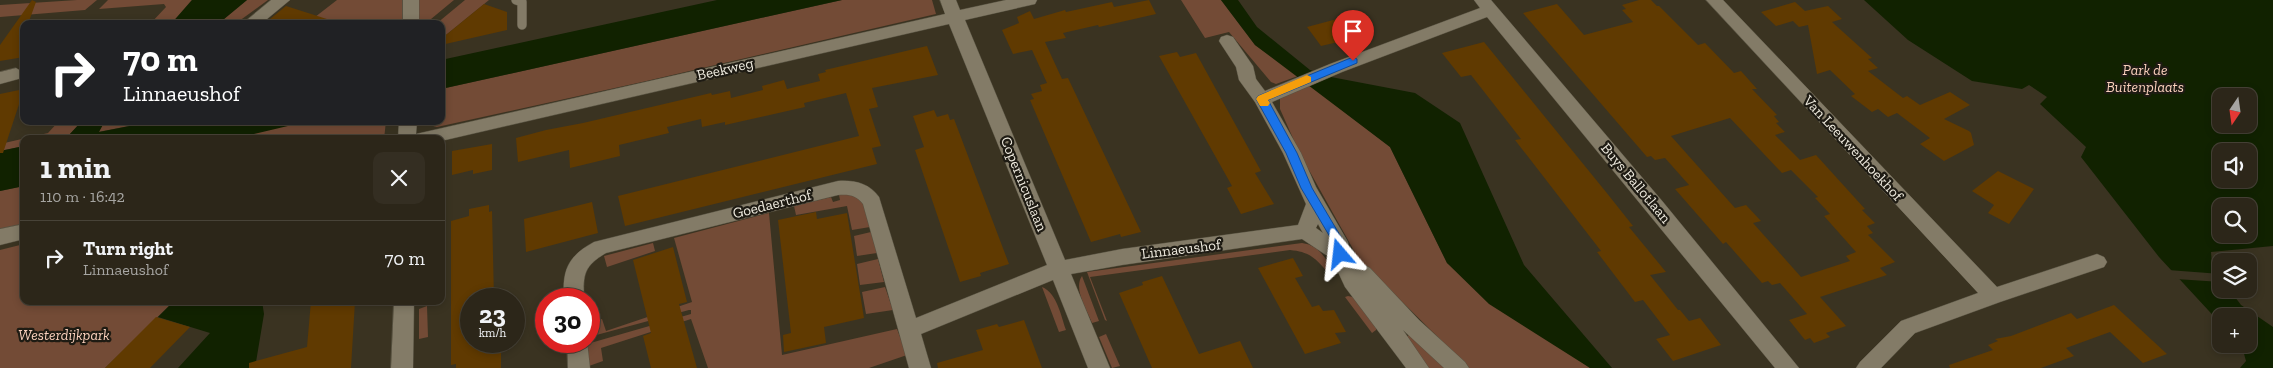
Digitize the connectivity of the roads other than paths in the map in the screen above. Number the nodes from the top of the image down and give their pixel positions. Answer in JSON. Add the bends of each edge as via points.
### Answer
{"nodes":[{"id":1,"x":282,"y":0,"type":"edge"},
{"id":2,"x":411,"y":0,"type":"edge"},
{"id":3,"x":516,"y":0,"type":"edge"},
{"id":4,"x":1029,"y":0,"type":"edge"},
{"id":5,"x":1714,"y":0,"type":"edge"},
{"id":6,"x":1486,"y":5,"type":"edge"},
{"id":7,"x":952,"y":8,"type":"edge"},
{"id":8,"x":255,"y":20,"type":"edge"},
{"id":9,"x":411,"y":20,"type":"edge"},
{"id":10,"x":522,"y":25,"type":"dead end"},
{"id":11,"x":1226,"y":41,"type":"dead end"},
{"id":12,"x":1275,"y":92,"type":"junction"},
{"id":13,"x":438,"y":135,"type":"edge"},
{"id":14,"x":1316,"y":204,"type":"junction"},
{"id":15,"x":1305,"y":231,"type":"junction"},
{"id":16,"x":20,"y":232,"type":"edge"},
{"id":17,"x":0,"y":237,"type":"edge"},
{"id":18,"x":1342,"y":258,"type":"junction"},
{"id":19,"x":2097,"y":262,"type":"dead end"},
{"id":20,"x":1058,"y":268,"type":"junction"},
{"id":21,"x":573,"y":288,"type":"edge"},
{"id":22,"x":1993,"y":296,"type":"junction"},
{"id":23,"x":404,"y":305,"type":"edge"},
{"id":24,"x":909,"y":330,"type":"junction"},
{"id":25,"x":1403,"y":330,"type":"junction"},
{"id":26,"x":579,"y":353,"type":"edge"},
{"id":27,"x":402,"y":368,"type":"edge"},
{"id":28,"x":580,"y":368,"type":"edge"},
{"id":29,"x":920,"y":368,"type":"edge"},
{"id":30,"x":1099,"y":368,"type":"edge"},
{"id":31,"x":1418,"y":368,"type":"edge"},
{"id":32,"x":1458,"y":368,"type":"edge"},
{"id":33,"x":1788,"y":368,"type":"edge"},
{"id":34,"x":1867,"y":368,"type":"edge"}],
"edges":[{"from":1,"to":8,"type":"street"},
{"from":2,"to":9,"type":"street"},
{"from":3,"to":10,"type":"lane","via":[[522,2]]},
{"from":4,"to":7,"type":"street","name":"Beekweg"},
{"from":5,"to":22,"type":"street","name":"Van Leeuwenhoekhof"},
{"from":6,"to":12,"type":"street"},
{"from":6,"to":33,"type":"street","name":"Buys Ballotlaan"},
{"from":7,"to":13,"type":"street","name":"Beekweg"},
{"from":7,"to":20,"type":"street","name":"Copernicuslaan"},
{"from":11,"to":12,"type":"street","via":[[1244,66],[1248,80]]},
{"from":12,"to":14,"type":"street","via":[[1292,153]]},
{"from":14,"to":15,"type":"street"},
{"from":14,"to":18,"type":"street","via":[[1338,242]]},
{"from":15,"to":18,"type":"street"},
{"from":15,"to":20,"type":"street","name":"Linnaeushof"},
{"from":16,"to":17,"type":"street"},
{"from":18,"to":25,"type":"street","via":[[1363,274]]},
{"from":19,"to":22,"type":"street"},
{"from":20,"to":24,"type":"street"},
{"from":20,"to":30,"type":"street","name":"Copernicuslaan"},
{"from":21,"to":24,"type":"street","name":"Goedaerthof","via":[[575,268],[585,256],[601,247],[851,187],[861,190],[872,202]]},
{"from":22,"to":34,"type":"street","via":[[1908,327]]},
{"from":23,"to":27,"type":"street"},
{"from":24,"to":29,"type":"street","name":"Goedaerthof"},
{"from":25,"to":31,"type":"street"},
{"from":25,"to":32,"type":"street"},
{"from":26,"to":28,"type":"street"}]}
